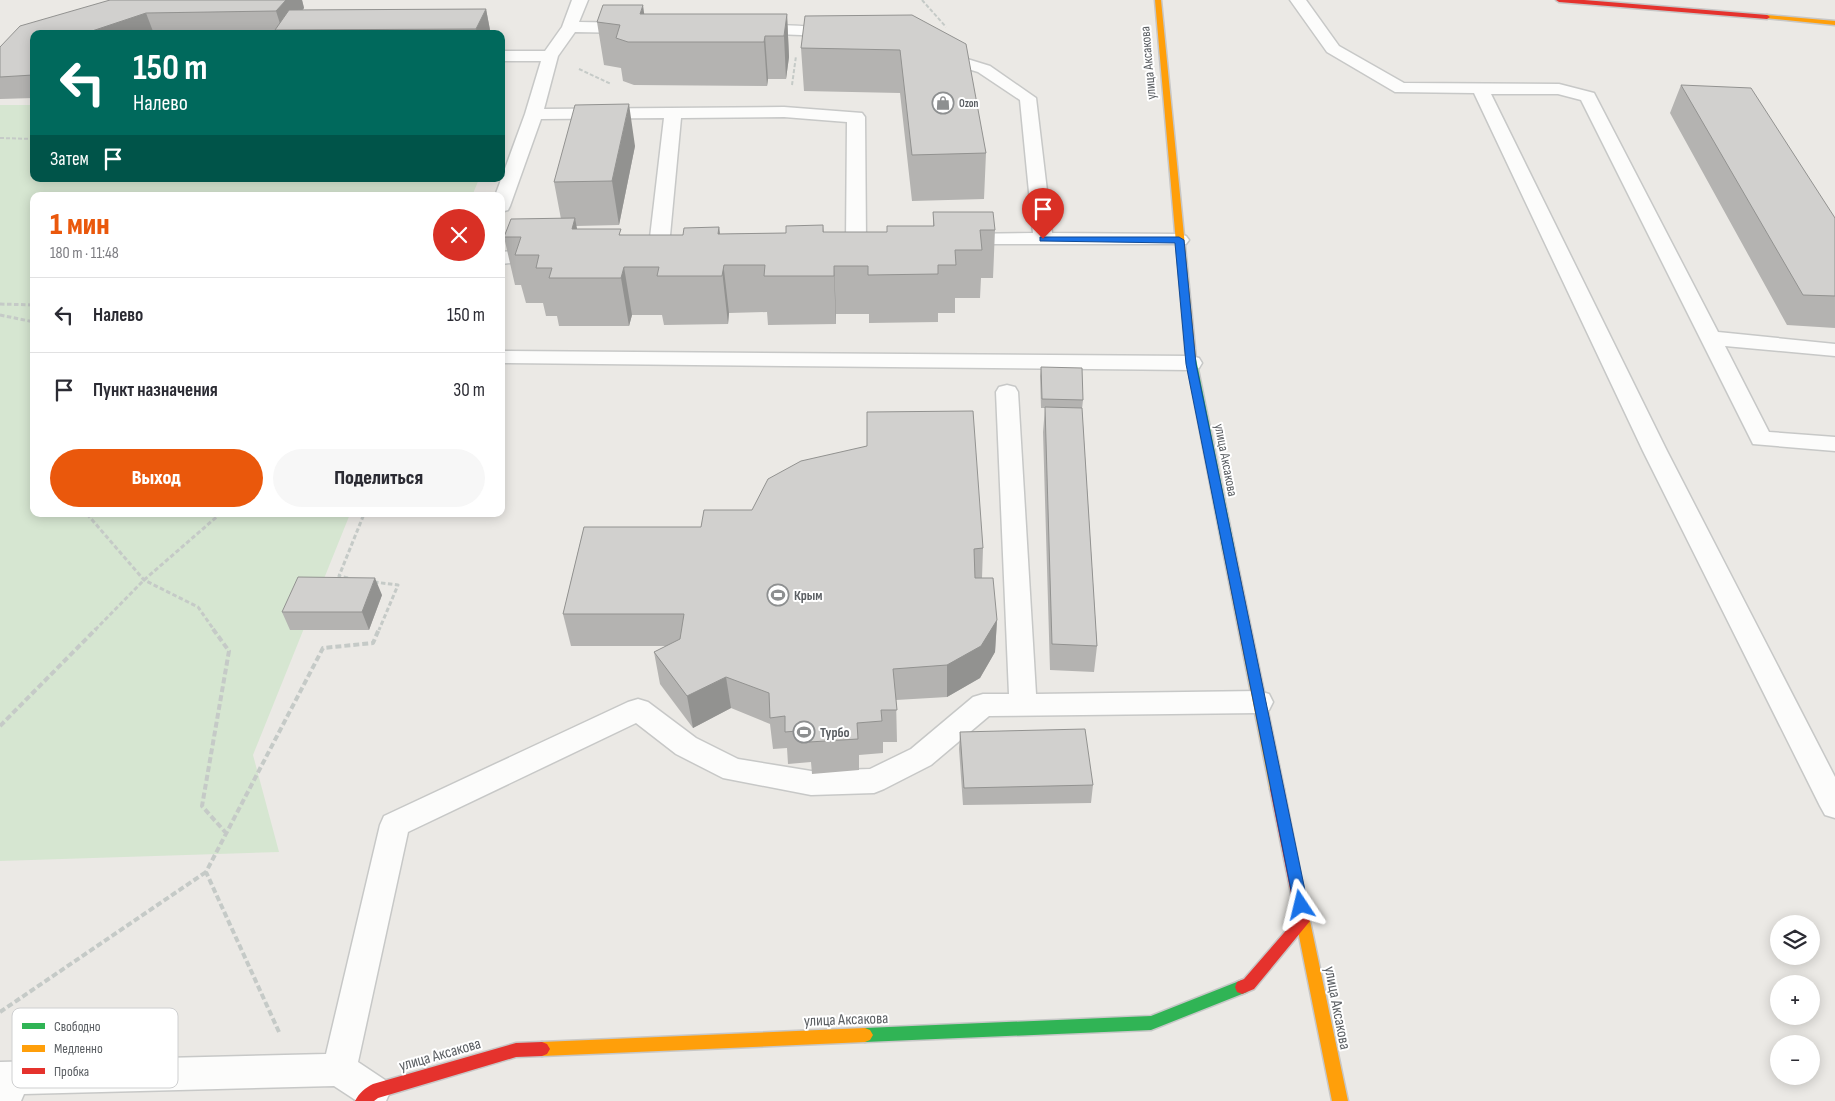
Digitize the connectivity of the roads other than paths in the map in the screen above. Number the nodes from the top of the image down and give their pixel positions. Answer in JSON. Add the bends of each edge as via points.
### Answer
{"nodes":[{"id":1,"x":580,"y":0,"type":"edge"},
{"id":2,"x":1158,"y":0,"type":"edge"},
{"id":3,"x":1298,"y":0,"type":"edge"},
{"id":4,"x":1559,"y":0,"type":"edge"},
{"id":5,"x":1835,"y":23,"type":"edge"},
{"id":6,"x":570,"y":27,"type":"junction"},
{"id":7,"x":647,"y":28,"type":"edge"},
{"id":8,"x":743,"y":29,"type":"edge"},
{"id":9,"x":855,"y":39,"type":"edge"},
{"id":10,"x":924,"y":51,"type":"edge"},
{"id":11,"x":505,"y":56,"type":"edge"},
{"id":12,"x":550,"y":56,"type":"junction"},
{"id":13,"x":1480,"y":89,"type":"junction"},
{"id":14,"x":673,"y":113,"type":"junction"},
{"id":15,"x":534,"y":114,"type":"junction"},
{"id":16,"x":505,"y":195,"type":"edge"},
{"id":17,"x":1043,"y":239,"type":"junction"},
{"id":18,"x":1179,"y":240,"type":"junction"},
{"id":19,"x":945,"y":241,"type":"edge"},
{"id":20,"x":856,"y":242,"type":"junction"},
{"id":21,"x":876,"y":242,"type":"edge"},
{"id":22,"x":836,"y":243,"type":"edge"},
{"id":23,"x":659,"y":246,"type":"junction"},
{"id":24,"x":679,"y":246,"type":"edge"},
{"id":25,"x":640,"y":248,"type":"edge"},
{"id":26,"x":560,"y":254,"type":"edge"},
{"id":27,"x":505,"y":258,"type":"edge"},
{"id":28,"x":1710,"y":338,"type":"junction"},
{"id":29,"x":1835,"y":350,"type":"edge"},
{"id":30,"x":505,"y":357,"type":"edge"},
{"id":31,"x":1191,"y":364,"type":"junction"},
{"id":32,"x":1007,"y":392,"type":"dead end"},
{"id":33,"x":1835,"y":444,"type":"edge"},
{"id":34,"x":1259,"y":702,"type":"junction"},
{"id":35,"x":1023,"y":704,"type":"junction"},
{"id":36,"x":1835,"y":806,"type":"edge"},
{"id":37,"x":1304,"y":921,"type":"junction"},
{"id":38,"x":339,"y":1070,"type":"junction"},
{"id":39,"x":178,"y":1077,"type":"edge"},
{"id":40,"x":368,"y":1096,"type":"edge"},
{"id":41,"x":1340,"y":1101,"type":"edge"}],
"edges":[{"from":1,"to":6,"type":"lane"},
{"from":2,"to":18,"type":"main road","name":"улица Аксакова"},
{"from":3,"to":13,"type":"lane","via":[[1334,49],[1401,88]]},
{"from":4,"to":5,"type":"main road"},
{"from":6,"to":7,"type":"lane"},
{"from":6,"to":12,"type":"lane"},
{"from":8,"to":9,"type":"lane","via":[[800,30]]},
{"from":10,"to":17,"type":"lane","via":[[984,69],[1028,98]]},
{"from":11,"to":12,"type":"lane"},
{"from":12,"to":15,"type":"lane"},
{"from":13,"to":28,"type":"lane","via":[[1559,90],[1588,98]]},
{"from":13,"to":36,"type":"lane","via":[[1655,452]]},
{"from":14,"to":15,"type":"lane"},
{"from":14,"to":20,"type":"lane","via":[[784,112],[856,117]]},
{"from":14,"to":23,"type":"lane"},
{"from":15,"to":16,"type":"lane"},
{"from":17,"to":18,"type":"lane"},
{"from":17,"to":19,"type":"lane"},
{"from":18,"to":31,"type":"main road","name":"улица Аксакова"},
{"from":20,"to":21,"type":"lane"},
{"from":20,"to":22,"type":"lane"},
{"from":23,"to":24,"type":"lane"},
{"from":23,"to":25,"type":"lane"},
{"from":26,"to":27,"type":"lane"},
{"from":28,"to":29,"type":"lane"},
{"from":28,"to":33,"type":"lane","via":[[1761,439]]},
{"from":30,"to":31,"type":"lane"},
{"from":31,"to":34,"type":"main road","name":"улица Аксакова"},
{"from":32,"to":35,"type":"lane"},
{"from":34,"to":35,"type":"lane"},
{"from":34,"to":37,"type":"main road","name":"улица Аксакова"},
{"from":35,"to":38,"type":"lane","via":[[983,705],[921,757],[874,780],[811,783],[732,770],[686,746],[638,710],[395,825]]},
{"from":37,"to":40,"type":"main road","name":"улица Аксакова","via":[[1249,984],[1151,1023],[516,1050]]},
{"from":37,"to":41,"type":"main road","name":"улица Аксакова"},
{"from":38,"to":39,"type":"lane"},
{"from":38,"to":40,"type":"lane"}]}
